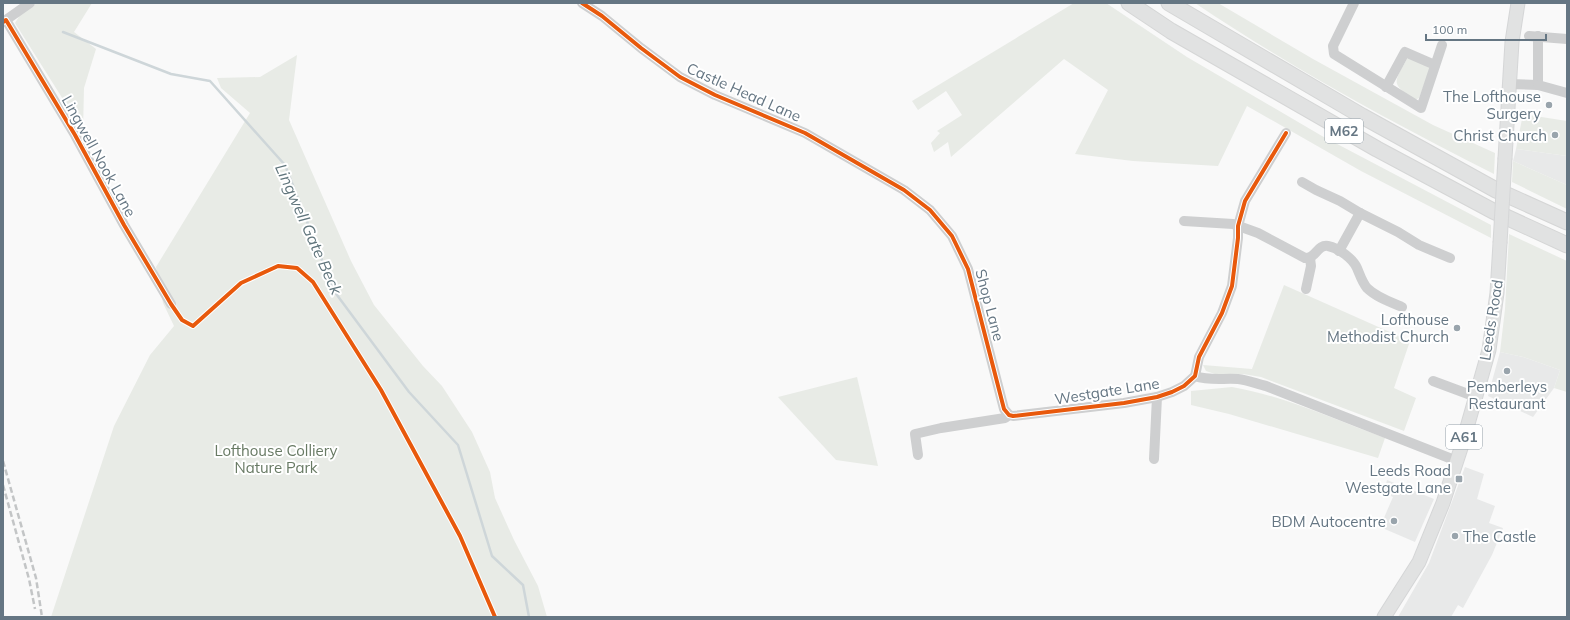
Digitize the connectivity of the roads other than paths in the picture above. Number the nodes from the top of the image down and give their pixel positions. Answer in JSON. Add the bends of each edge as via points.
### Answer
{"nodes":[{"id":1,"x":30,"y":3,"type":"edge"},
{"id":2,"x":582,"y":3,"type":"edge"},
{"id":3,"x":1129,"y":3,"type":"edge"},
{"id":4,"x":1169,"y":3,"type":"edge"},
{"id":5,"x":1354,"y":3,"type":"edge"},
{"id":6,"x":1518,"y":3,"type":"edge"},
{"id":7,"x":5,"y":21,"type":"edge"},
{"id":8,"x":1567,"y":39,"type":"edge"},
{"id":9,"x":1442,"y":46,"type":"dead end"},
{"id":10,"x":1435,"y":65,"type":"junction"},
{"id":11,"x":1509,"y":84,"type":"junction"},
{"id":12,"x":1538,"y":85,"type":"junction"},
{"id":13,"x":1386,"y":87,"type":"junction"},
{"id":14,"x":1567,"y":93,"type":"edge"},
{"id":15,"x":1286,"y":133,"type":"dead end"},
{"id":16,"x":1302,"y":182,"type":"dead end"},
{"id":17,"x":904,"y":190,"type":"joint"},
{"id":18,"x":1360,"y":213,"type":"junction"},
{"id":19,"x":1184,"y":221,"type":"dead end"},
{"id":20,"x":1567,"y":222,"type":"edge"},
{"id":21,"x":1238,"y":226,"type":"junction"},
{"id":22,"x":1567,"y":245,"type":"edge"},
{"id":23,"x":1339,"y":251,"type":"junction"},
{"id":24,"x":1310,"y":258,"type":"junction"},
{"id":25,"x":1450,"y":258,"type":"dead end"},
{"id":26,"x":1306,"y":289,"type":"dead end"},
{"id":27,"x":171,"y":304,"type":"dead end"},
{"id":28,"x":1402,"y":307,"type":"dead end"},
{"id":29,"x":1195,"y":376,"type":"junction"},
{"id":30,"x":1433,"y":381,"type":"dead end"},
{"id":31,"x":1156,"y":397,"type":"junction"},
{"id":32,"x":1476,"y":397,"type":"junction"},
{"id":33,"x":1013,"y":416,"type":"junction"},
{"id":34,"x":918,"y":455,"type":"dead end"},
{"id":35,"x":1154,"y":459,"type":"dead end"},
{"id":36,"x":1456,"y":461,"type":"junction"},
{"id":37,"x":1384,"y":617,"type":"edge"}],
"edges":[{"from":1,"to":7,"type":"street"},
{"from":2,"to":17,"type":"street","name":"Castle Head Lane","via":[[680,78],[806,133]]},
{"from":3,"to":22,"type":"highway","number":"M62","via":[[1171,31],[1377,149],[1493,211]]},
{"from":4,"to":20,"type":"highway","number":"M62","via":[[1362,116],[1496,190]]},
{"from":5,"to":13,"type":"street","via":[[1332,49],[1336,56]]},
{"from":6,"to":11,"type":"main road","name":"Leeds Road","number":"A61"},
{"from":7,"to":27,"type":"street","name":"Lingwell Nook Lane","via":[[75,135]]},
{"from":8,"to":12,"type":"street","via":[[1533,36]]},
{"from":9,"to":10,"type":"street"},
{"from":10,"to":13,"type":"street","via":[[1406,52]]},
{"from":10,"to":13,"type":"street","via":[[1421,108]]},
{"from":11,"to":12,"type":"street"},
{"from":11,"to":32,"type":"main road","name":"Leeds Road","number":"A61","bridge":true,"via":[[1497,293],[1489,350]]},
{"from":12,"to":14,"type":"street"},
{"from":15,"to":21,"type":"street","via":[[1245,201]]},
{"from":16,"to":18,"type":"street"},
{"from":17,"to":33,"type":"street","name":"Shop Lane","via":[[930,210],[952,236],[968,269],[1004,409]]},
{"from":18,"to":23,"type":"street"},
{"from":18,"to":25,"type":"street"},
{"from":19,"to":21,"type":"street","via":[[1229,223]]},
{"from":21,"to":24,"type":"street","via":[[1258,233],[1302,257]]},
{"from":21,"to":29,"type":"street","via":[[1232,286],[1222,313],[1199,357]]},
{"from":23,"to":24,"type":"street","via":[[1323,246]]},
{"from":23,"to":28,"type":"street","via":[[1354,262],[1365,286],[1373,293]]},
{"from":24,"to":26,"type":"street","via":[[1311,266]]},
{"from":29,"to":31,"type":"street","name":"Westgate Lane","via":[[1184,386]]},
{"from":29,"to":36,"type":"street","via":[[1215,380],[1238,380],[1266,386]]},
{"from":30,"to":32,"type":"street"},
{"from":31,"to":33,"type":"street","name":"Westgate Lane"},
{"from":31,"to":35,"type":"street"},
{"from":32,"to":36,"type":"main road","name":"Leeds Road","number":"A61"},
{"from":33,"to":34,"type":"street","name":"Westgate Lane","via":[[915,434]]},
{"from":36,"to":37,"type":"main road","name":"Leeds Road","number":"A61","via":[[1443,503],[1419,562]]}]}
